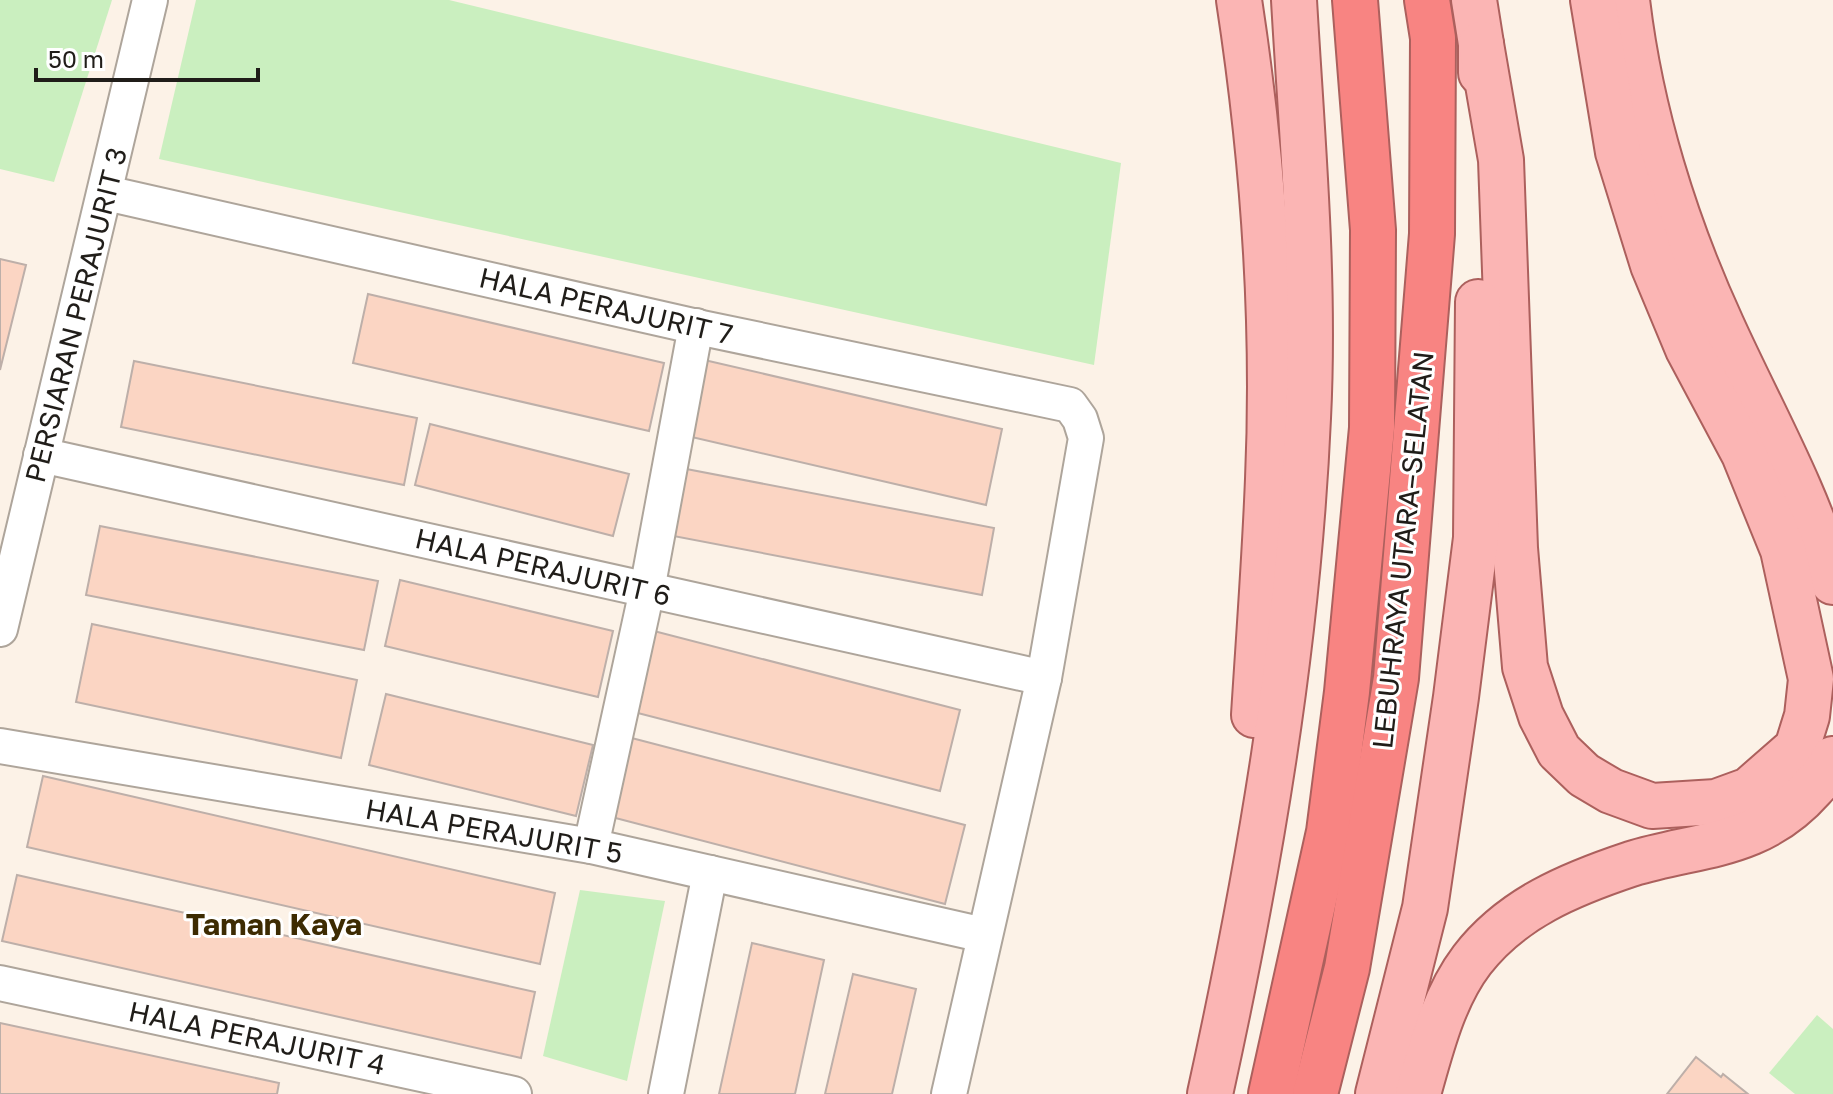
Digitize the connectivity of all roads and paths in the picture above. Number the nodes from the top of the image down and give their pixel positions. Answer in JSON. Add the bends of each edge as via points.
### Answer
{"nodes":[{"id":1,"x":150,"y":0,"type":"edge"},
{"id":2,"x":1239,"y":0,"type":"edge"},
{"id":3,"x":1294,"y":0,"type":"edge"},
{"id":4,"x":1355,"y":0,"type":"edge"},
{"id":5,"x":1427,"y":0,"type":"edge"},
{"id":6,"x":1474,"y":0,"type":"edge"},
{"id":7,"x":1593,"y":0,"type":"edge"},
{"id":8,"x":1627,"y":0,"type":"edge"},
{"id":9,"x":1481,"y":44,"type":"junction"},
{"id":10,"x":106,"y":193,"type":"junction"},
{"id":11,"x":696,"y":326,"type":"junction"},
{"id":12,"x":41,"y":455,"type":"junction"},
{"id":13,"x":1833,"y":582,"type":"edge"},
{"id":14,"x":647,"y":590,"type":"junction"},
{"id":15,"x":0,"y":629,"type":"edge"},
{"id":16,"x":1044,"y":678,"type":"junction"},
{"id":17,"x":0,"y":746,"type":"edge"},
{"id":18,"x":1833,"y":759,"type":"edge"},
{"id":19,"x":591,"y":846,"type":"junction"},
{"id":20,"x":1260,"y":853,"type":"junction"},
{"id":21,"x":710,"y":873,"type":"junction"},
{"id":22,"x":984,"y":935,"type":"junction"},
{"id":23,"x":0,"y":983,"type":"edge"},
{"id":24,"x":514,"y":1094,"type":"edge"},
{"id":25,"x":666,"y":1094,"type":"edge"},
{"id":26,"x":949,"y":1094,"type":"edge"},
{"id":27,"x":1210,"y":1094,"type":"edge"},
{"id":28,"x":1271,"y":1094,"type":"edge"},
{"id":29,"x":1315,"y":1094,"type":"edge"},
{"id":30,"x":1378,"y":1094,"type":"edge"},
{"id":31,"x":1418,"y":1094,"type":"edge"}],
"edges":[{"from":1,"to":10,"type":"street","name":"PERSIARAN PERAJURIT 3"},
{"from":2,"to":20,"type":"main road","via":[[1255,104],[1267,279],[1268,476],[1253,731]]},
{"from":3,"to":20,"type":"main road","via":[[1308,225],[1308,416],[1293,623]]},
{"from":4,"to":28,"type":"highway","name":"LEBUHRAYA UTARA–SELATAN","via":[[1373,230],[1372,428],[1329,832]]},
{"from":5,"to":29,"type":"highway","name":"LEBUHRAYA UTARA–SELATAN","via":[[1433,38],[1432,234],[1396,678],[1347,968]]},
{"from":6,"to":9,"type":"main road"},
{"from":7,"to":9,"type":"main road","via":[[1618,152],[1653,265],[1688,349],[1744,454],[1783,550],[1811,679],[1797,748],[1749,790],[1716,802],[1652,806],[1584,775],[1559,751],[1525,667],[1515,548],[1501,160]]},
{"from":8,"to":13,"type":"main road","via":[[1655,141],[1691,254],[1782,445],[1819,532]]},
{"from":9,"to":30,"type":"main road","via":[[1476,538],[1425,908]]},
{"from":10,"to":11,"type":"street","name":"HALA PERAJURIT 7"},
{"from":10,"to":12,"type":"street","name":"PERSIARAN PERAJURIT 3"},
{"from":11,"to":14,"type":"street"},
{"from":11,"to":16,"type":"street","name":"HALA PERAJURIT 7","via":[[1070,405],[1086,438]]},
{"from":12,"to":14,"type":"street","name":"HALA PERAJURIT 6"},
{"from":12,"to":15,"type":"street","name":"PERSIARAN PERAJURIT 3"},
{"from":14,"to":16,"type":"street","name":"HALA PERAJURIT 6"},
{"from":14,"to":19,"type":"street"},
{"from":16,"to":22,"type":"street"},
{"from":17,"to":19,"type":"street","name":"HALA PERAJURIT 5"},
{"from":18,"to":31,"type":"main road","via":[[1799,802],[1733,841],[1633,864],[1559,891],[1519,913],[1472,960],[1451,992]]},
{"from":19,"to":21,"type":"street","name":"HALA PERAJURIT 5"},
{"from":20,"to":27,"type":"main road"},
{"from":21,"to":22,"type":"street","name":"HALA PERAJURIT 5"},
{"from":21,"to":25,"type":"street"},
{"from":22,"to":26,"type":"street"},
{"from":23,"to":24,"type":"street","name":"HALA PERAJURIT 4"}]}
